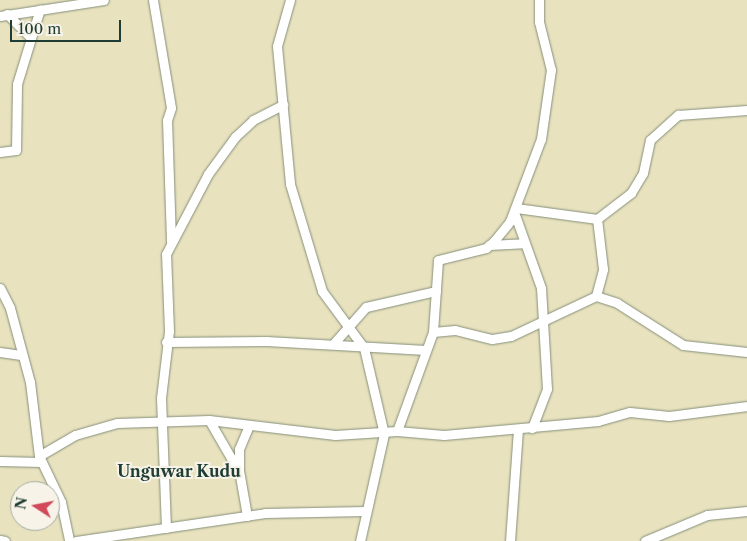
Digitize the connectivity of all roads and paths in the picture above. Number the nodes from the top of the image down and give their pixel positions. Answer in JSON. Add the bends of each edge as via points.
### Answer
{"nodes":[{"id":1,"x":104,"y":0,"type":"edge"},
{"id":2,"x":153,"y":0,"type":"edge"},
{"id":3,"x":290,"y":0,"type":"edge"},
{"id":4,"x":540,"y":0,"type":"edge"},
{"id":5,"x":40,"y":9,"type":"junction"},
{"id":6,"x":4,"y":15,"type":"edge"},
{"id":7,"x":29,"y":36,"type":"junction"},
{"id":8,"x":283,"y":106,"type":"junction"},
{"id":9,"x":747,"y":110,"type":"edge"},
{"id":10,"x":0,"y":152,"type":"edge"},
{"id":11,"x":515,"y":210,"type":"junction"},
{"id":12,"x":597,"y":220,"type":"junction"},
{"id":13,"x":523,"y":242,"type":"junction"},
{"id":14,"x":171,"y":243,"type":"junction"},
{"id":15,"x":489,"y":245,"type":"junction"},
{"id":16,"x":0,"y":288,"type":"edge"},
{"id":17,"x":436,"y":291,"type":"junction"},
{"id":18,"x":596,"y":296,"type":"junction"},
{"id":19,"x":542,"y":322,"type":"junction"},
{"id":20,"x":348,"y":326,"type":"junction"},
{"id":21,"x":433,"y":332,"type":"junction"},
{"id":22,"x":166,"y":342,"type":"junction"},
{"id":23,"x":334,"y":343,"type":"junction"},
{"id":24,"x":364,"y":348,"type":"junction"},
{"id":25,"x":426,"y":350,"type":"junction"},
{"id":26,"x":0,"y":352,"type":"edge"},
{"id":27,"x":747,"y":352,"type":"edge"},
{"id":28,"x":21,"y":355,"type":"junction"},
{"id":29,"x":747,"y":406,"type":"edge"},
{"id":30,"x":209,"y":420,"type":"junction"},
{"id":31,"x":162,"y":423,"type":"junction"},
{"id":32,"x":249,"y":425,"type":"junction"},
{"id":33,"x":532,"y":428,"type":"junction"},
{"id":34,"x":518,"y":430,"type":"junction"},
{"id":35,"x":397,"y":431,"type":"junction"},
{"id":36,"x":384,"y":434,"type":"junction"},
{"id":37,"x":40,"y":459,"type":"junction"},
{"id":38,"x":0,"y":461,"type":"edge"},
{"id":39,"x":239,"y":470,"type":"junction"},
{"id":40,"x":365,"y":511,"type":"junction"},
{"id":41,"x":747,"y":511,"type":"edge"},
{"id":42,"x":247,"y":516,"type":"junction"},
{"id":43,"x":166,"y":528,"type":"junction"},
{"id":44,"x":0,"y":540,"type":"edge"},
{"id":45,"x":5,"y":541,"type":"edge"},
{"id":46,"x":69,"y":541,"type":"edge"},
{"id":47,"x":76,"y":541,"type":"edge"},
{"id":48,"x":360,"y":541,"type":"edge"},
{"id":49,"x":510,"y":541,"type":"edge"},
{"id":50,"x":645,"y":541,"type":"edge"}],
"edges":[{"from":1,"to":5,"type":"street"},
{"from":2,"to":14,"type":"street","via":[[170,108],[167,120]]},
{"from":3,"to":8,"type":"street","via":[[277,46]]},
{"from":4,"to":11,"type":"street","via":[[539,22],[550,56],[548,104],[541,139]]},
{"from":5,"to":6,"type":"street"},
{"from":5,"to":7,"type":"street"},
{"from":6,"to":7,"type":"street"},
{"from":7,"to":10,"type":"street","via":[[15,94],[17,146],[14,152]]},
{"from":8,"to":14,"type":"street","via":[[253,120],[235,136]]},
{"from":8,"to":20,"type":"street","via":[[283,148],[294,204],[322,291]]},
{"from":9,"to":12,"type":"street","via":[[678,115],[650,140],[643,173],[631,193]]},
{"from":11,"to":12,"type":"street"},
{"from":11,"to":13,"type":"street"},
{"from":11,"to":15,"type":"street"},
{"from":12,"to":18,"type":"street","via":[[603,269]]},
{"from":13,"to":15,"type":"street"},
{"from":13,"to":19,"type":"street","via":[[538,275]]},
{"from":14,"to":22,"type":"street","via":[[165,269],[170,304]]},
{"from":15,"to":17,"type":"street","via":[[441,257],[436,270]]},
{"from":16,"to":28,"type":"street","via":[[10,308]]},
{"from":17,"to":20,"type":"street","via":[[373,304]]},
{"from":17,"to":21,"type":"street"},
{"from":18,"to":19,"type":"street"},
{"from":18,"to":27,"type":"street","via":[[617,302],[683,345]]},
{"from":19,"to":21,"type":"street","via":[[492,338],[464,330]]},
{"from":19,"to":33,"type":"street","via":[[547,389]]},
{"from":20,"to":23,"type":"street"},
{"from":20,"to":24,"type":"street"},
{"from":21,"to":25,"type":"street"},
{"from":22,"to":23,"type":"street"},
{"from":22,"to":31,"type":"street"},
{"from":23,"to":24,"type":"street"},
{"from":24,"to":25,"type":"street"},
{"from":24,"to":36,"type":"street"},
{"from":25,"to":35,"type":"street"},
{"from":26,"to":28,"type":"street"},
{"from":28,"to":37,"type":"street","via":[[30,382]]},
{"from":29,"to":33,"type":"street","via":[[668,416],[630,412],[598,422]]},
{"from":30,"to":31,"type":"street"},
{"from":30,"to":32,"type":"street"},
{"from":30,"to":39,"type":"street"},
{"from":31,"to":37,"type":"street","via":[[117,423],[87,430]]},
{"from":31,"to":43,"type":"street"},
{"from":32,"to":36,"type":"street"},
{"from":32,"to":39,"type":"street","via":[[239,449]]},
{"from":33,"to":34,"type":"street"},
{"from":34,"to":35,"type":"street","via":[[444,435]]},
{"from":34,"to":49,"type":"street"},
{"from":35,"to":36,"type":"street"},
{"from":36,"to":40,"type":"street"},
{"from":37,"to":38,"type":"street"},
{"from":37,"to":46,"type":"street","via":[[61,502]]},
{"from":39,"to":42,"type":"street"},
{"from":40,"to":42,"type":"street"},
{"from":40,"to":48,"type":"street"},
{"from":41,"to":50,"type":"street","via":[[707,515]]},
{"from":42,"to":43,"type":"street"},
{"from":43,"to":47,"type":"street"},
{"from":44,"to":45,"type":"street"}]}
